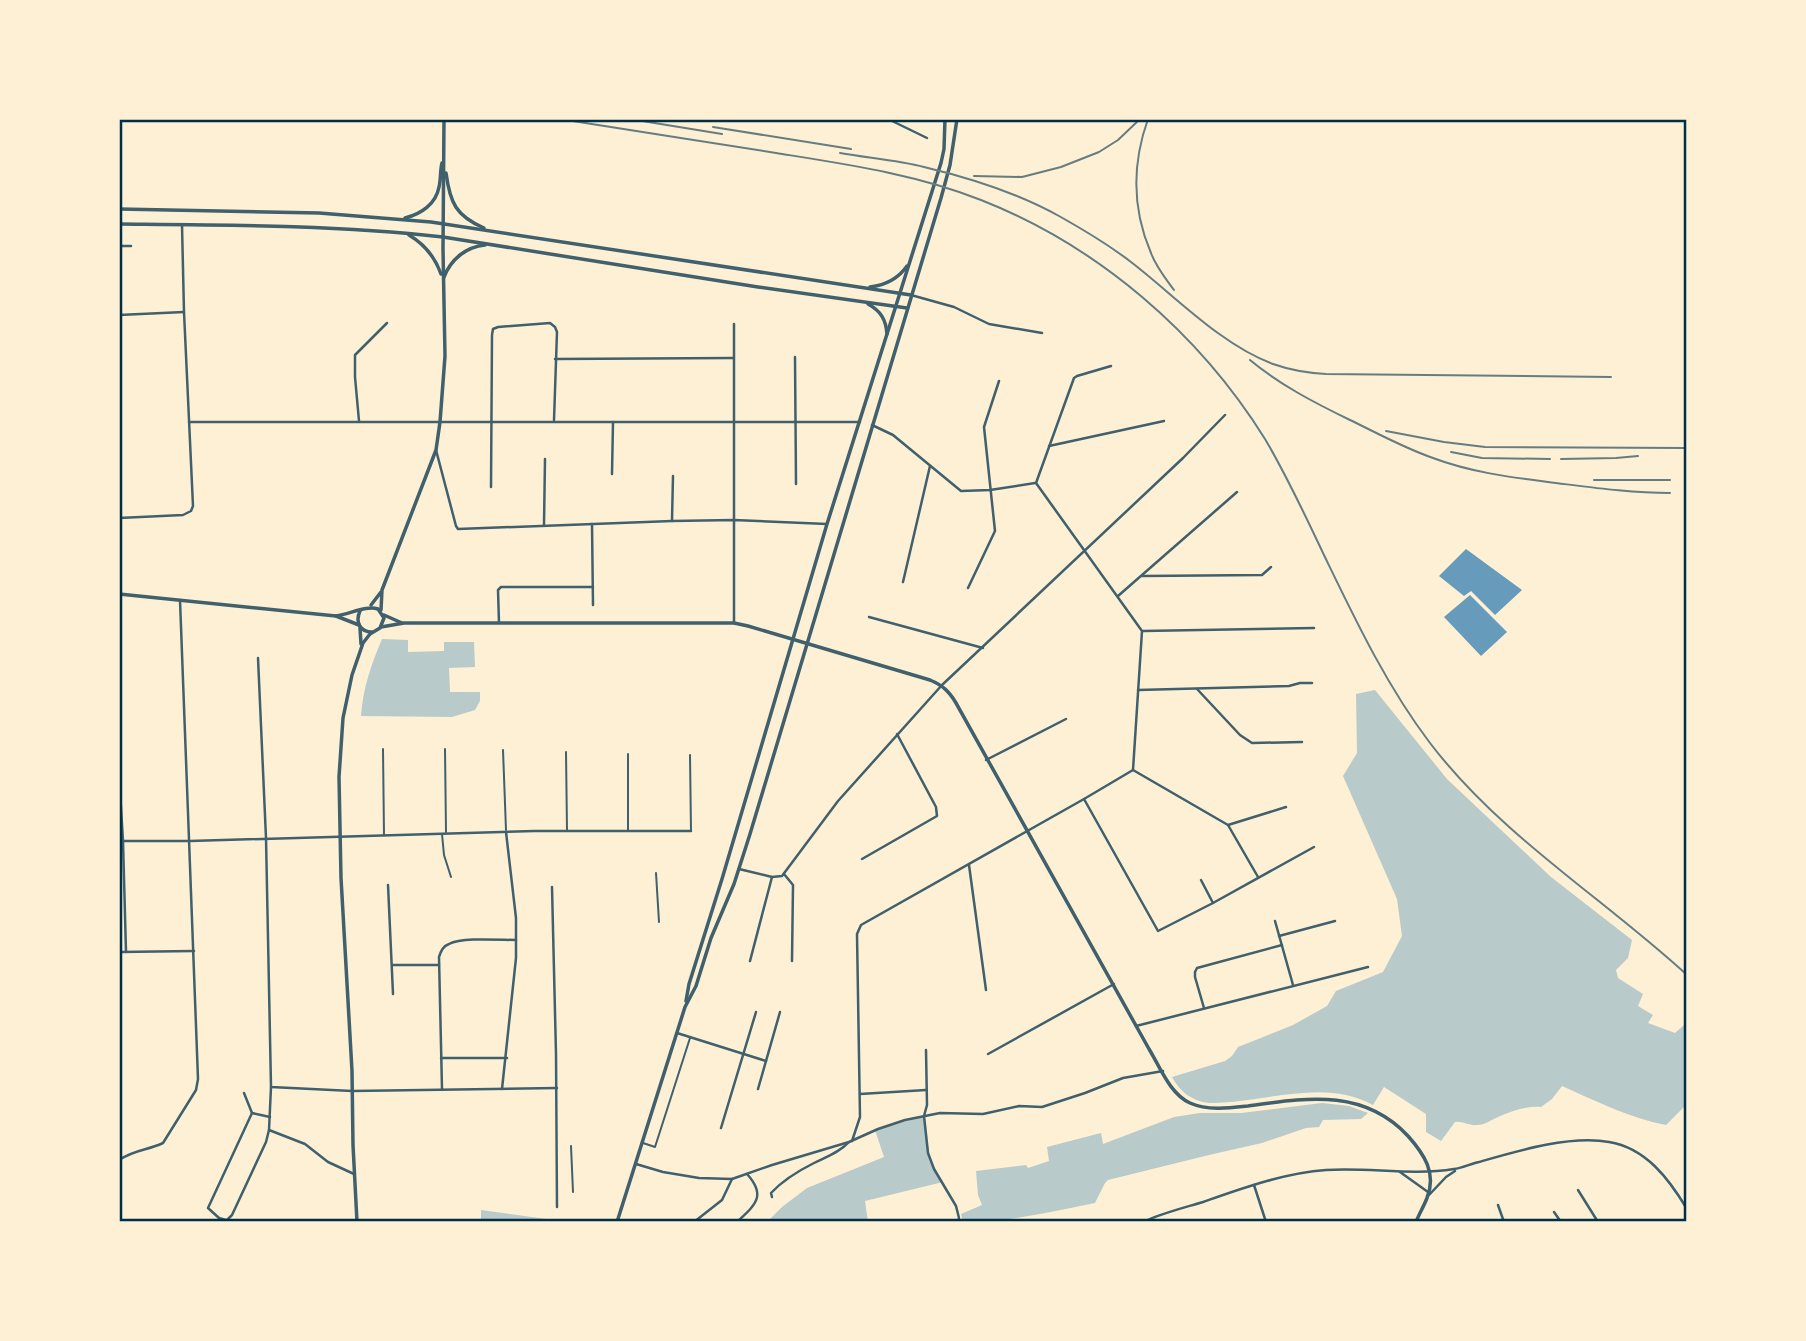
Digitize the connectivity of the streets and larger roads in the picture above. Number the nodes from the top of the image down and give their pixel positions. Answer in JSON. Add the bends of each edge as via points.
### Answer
{"nodes":[{"id":1,"x":444,"y":119,"type":"edge"},
{"id":2,"x":888,"y":119,"type":"edge"},
{"id":3,"x":946,"y":119,"type":"edge"},
{"id":4,"x":957,"y":119,"type":"edge"},
{"id":5,"x":927,"y":138,"type":"dead end"},
{"id":6,"x":444,"y":158,"type":"junction"},
{"id":7,"x":119,"y":209,"type":"edge"},
{"id":8,"x":399,"y":219,"type":"junction"},
{"id":9,"x":443,"y":223,"type":"junction"},
{"id":10,"x":119,"y":224,"type":"edge"},
{"id":11,"x":182,"y":225,"type":"junction"},
{"id":12,"x":493,"y":232,"type":"junction"},
{"id":13,"x":405,"y":233,"type":"junction"},
{"id":14,"x":443,"y":237,"type":"junction"},
{"id":15,"x":491,"y":245,"type":"junction"},
{"id":16,"x":119,"y":246,"type":"edge"},
{"id":17,"x":131,"y":246,"type":"dead end"},
{"id":18,"x":911,"y":262,"type":"junction"},
{"id":19,"x":443,"y":279,"type":"junction"},
{"id":20,"x":862,"y":287,"type":"junction"},
{"id":21,"x":901,"y":294,"type":"junction"},
{"id":22,"x":911,"y":295,"type":"junction"},
{"id":23,"x":864,"y":303,"type":"junction"},
{"id":24,"x":897,"y":307,"type":"junction"},
{"id":25,"x":907,"y":308,"type":"junction"},
{"id":26,"x":184,"y":312,"type":"junction"},
{"id":27,"x":119,"y":315,"type":"edge"},
{"id":28,"x":387,"y":323,"type":"dead end"},
{"id":29,"x":734,"y":324,"type":"dead end"},
{"id":30,"x":1042,"y":333,"type":"dead end"},
{"id":31,"x":887,"y":336,"type":"junction"},
{"id":32,"x":795,"y":357,"type":"dead end"},
{"id":33,"x":733,"y":358,"type":"junction"},
{"id":34,"x":555,"y":359,"type":"junction"},
{"id":35,"x":1111,"y":366,"type":"dead end"},
{"id":36,"x":999,"y":381,"type":"dead end"},
{"id":37,"x":1225,"y":415,"type":"dead end"},
{"id":38,"x":359,"y":421,"type":"junction"},
{"id":39,"x":554,"y":421,"type":"junction"},
{"id":40,"x":1164,"y":421,"type":"dead end"},
{"id":41,"x":189,"y":422,"type":"junction"},
{"id":42,"x":440,"y":422,"type":"junction"},
{"id":43,"x":492,"y":422,"type":"junction"},
{"id":44,"x":613,"y":422,"type":"junction"},
{"id":45,"x":734,"y":422,"type":"junction"},
{"id":46,"x":796,"y":422,"type":"junction"},
{"id":47,"x":860,"y":422,"type":"junction"},
{"id":48,"x":872,"y":425,"type":"junction"},
{"id":49,"x":1049,"y":446,"type":"junction"},
{"id":50,"x":436,"y":450,"type":"junction"},
{"id":51,"x":545,"y":459,"type":"dead end"},
{"id":52,"x":930,"y":466,"type":"junction"},
{"id":53,"x":612,"y":474,"type":"dead end"},
{"id":54,"x":673,"y":477,"type":"dead end"},
{"id":55,"x":1036,"y":483,"type":"junction"},
{"id":56,"x":796,"y":484,"type":"dead end"},
{"id":57,"x":491,"y":487,"type":"dead end"},
{"id":58,"x":990,"y":490,"type":"junction"},
{"id":59,"x":1237,"y":492,"type":"dead end"},
{"id":60,"x":119,"y":519,"type":"edge"},
{"id":61,"x":734,"y":520,"type":"junction"},
{"id":62,"x":672,"y":521,"type":"junction"},
{"id":63,"x":592,"y":524,"type":"junction"},
{"id":64,"x":828,"y":524,"type":"junction"},
{"id":65,"x":544,"y":526,"type":"junction"},
{"id":66,"x":1085,"y":551,"type":"junction"},
{"id":67,"x":1271,"y":567,"type":"dead end"},
{"id":68,"x":1142,"y":576,"type":"junction"},
{"id":69,"x":903,"y":582,"type":"dead end"},
{"id":70,"x":593,"y":587,"type":"junction"},
{"id":71,"x":968,"y":588,"type":"dead end"},
{"id":72,"x":382,"y":590,"type":"junction"},
{"id":73,"x":119,"y":594,"type":"edge"},
{"id":74,"x":1118,"y":596,"type":"junction"},
{"id":75,"x":180,"y":600,"type":"junction"},
{"id":76,"x":593,"y":605,"type":"dead end"},
{"id":77,"x":369,"y":606,"type":"junction"},
{"id":78,"x":361,"y":610,"type":"junction"},
{"id":79,"x":382,"y":613,"type":"junction"},
{"id":80,"x":336,"y":616,"type":"junction"},
{"id":81,"x":869,"y":617,"type":"dead end"},
{"id":82,"x":404,"y":623,"type":"junction"},
{"id":83,"x":499,"y":623,"type":"junction"},
{"id":84,"x":734,"y":623,"type":"junction"},
{"id":85,"x":360,"y":626,"type":"junction"},
{"id":86,"x":381,"y":627,"type":"junction"},
{"id":87,"x":1314,"y":628,"type":"dead end"},
{"id":88,"x":1142,"y":631,"type":"junction"},
{"id":89,"x":374,"y":632,"type":"junction"},
{"id":90,"x":793,"y":640,"type":"junction"},
{"id":91,"x":807,"y":645,"type":"junction"},
{"id":92,"x":361,"y":646,"type":"junction"},
{"id":93,"x":983,"y":648,"type":"junction"},
{"id":94,"x":258,"y":658,"type":"dead end"},
{"id":95,"x":1312,"y":683,"type":"dead end"},
{"id":96,"x":942,"y":685,"type":"junction"},
{"id":97,"x":1197,"y":689,"type":"junction"},
{"id":98,"x":1138,"y":690,"type":"junction"},
{"id":99,"x":1066,"y":719,"type":"dead end"},
{"id":100,"x":897,"y":734,"type":"junction"},
{"id":101,"x":1301,"y":742,"type":"dead end"},
{"id":102,"x":383,"y":749,"type":"dead end"},
{"id":103,"x":445,"y":749,"type":"dead end"},
{"id":104,"x":503,"y":751,"type":"dead end"},
{"id":105,"x":566,"y":752,"type":"dead end"},
{"id":106,"x":628,"y":754,"type":"dead end"},
{"id":107,"x":690,"y":755,"type":"dead end"},
{"id":108,"x":986,"y":760,"type":"junction"},
{"id":109,"x":1133,"y":770,"type":"junction"},
{"id":110,"x":119,"y":774,"type":"edge"},
{"id":111,"x":1084,"y":800,"type":"junction"},
{"id":112,"x":1286,"y":807,"type":"dead end"},
{"id":113,"x":1228,"y":825,"type":"junction"},
{"id":114,"x":567,"y":831,"type":"junction"},
{"id":115,"x":628,"y":831,"type":"junction"},
{"id":116,"x":691,"y":831,"type":"joint"},
{"id":117,"x":1028,"y":831,"type":"junction"},
{"id":118,"x":506,"y":832,"type":"junction"},
{"id":119,"x":444,"y":833,"type":"junction"},
{"id":120,"x":341,"y":835,"type":"junction"},
{"id":121,"x":384,"y":835,"type":"junction"},
{"id":122,"x":265,"y":838,"type":"junction"},
{"id":123,"x":121,"y":841,"type":"edge"},
{"id":124,"x":190,"y":841,"type":"junction"},
{"id":125,"x":1314,"y":847,"type":"dead end"},
{"id":126,"x":862,"y":859,"type":"dead end"},
{"id":127,"x":969,"y":865,"type":"junction"},
{"id":128,"x":739,"y":869,"type":"junction"},
{"id":129,"x":656,"y":873,"type":"dead end"},
{"id":130,"x":784,"y":874,"type":"junction"},
{"id":131,"x":451,"y":877,"type":"dead end"},
{"id":132,"x":772,"y":877,"type":"junction"},
{"id":133,"x":1259,"y":877,"type":"junction"},
{"id":134,"x":1202,"y":880,"type":"dead end"},
{"id":135,"x":388,"y":885,"type":"dead end"},
{"id":136,"x":552,"y":887,"type":"dead end"},
{"id":137,"x":1213,"y":903,"type":"junction"},
{"id":138,"x":1275,"y":921,"type":"dead end"},
{"id":139,"x":1335,"y":921,"type":"dead end"},
{"id":140,"x":659,"y":922,"type":"dead end"},
{"id":141,"x":1279,"y":936,"type":"junction"},
{"id":142,"x":516,"y":940,"type":"junction"},
{"id":143,"x":1282,"y":945,"type":"junction"},
{"id":144,"x":194,"y":951,"type":"junction"},
{"id":145,"x":119,"y":952,"type":"edge"},
{"id":146,"x":126,"y":952,"type":"junction"},
{"id":147,"x":750,"y":961,"type":"dead end"},
{"id":148,"x":792,"y":961,"type":"dead end"},
{"id":149,"x":392,"y":965,"type":"junction"},
{"id":150,"x":439,"y":965,"type":"junction"},
{"id":151,"x":1368,"y":967,"type":"dead end"},
{"id":152,"x":1114,"y":984,"type":"junction"},
{"id":153,"x":1293,"y":985,"type":"junction"},
{"id":154,"x":986,"y":990,"type":"dead end"},
{"id":155,"x":393,"y":993,"type":"dead end"},
{"id":156,"x":685,"y":1007,"type":"junction"},
{"id":157,"x":1203,"y":1008,"type":"junction"},
{"id":158,"x":756,"y":1012,"type":"dead end"},
{"id":159,"x":780,"y":1012,"type":"dead end"},
{"id":160,"x":1136,"y":1026,"type":"junction"},
{"id":161,"x":677,"y":1034,"type":"junction"},
{"id":162,"x":690,"y":1037,"type":"junction"},
{"id":163,"x":926,"y":1050,"type":"dead end"},
{"id":164,"x":744,"y":1054,"type":"junction"},
{"id":165,"x":988,"y":1054,"type":"dead end"},
{"id":166,"x":441,"y":1058,"type":"junction"},
{"id":167,"x":507,"y":1058,"type":"junction"},
{"id":168,"x":766,"y":1061,"type":"junction"},
{"id":169,"x":1163,"y":1071,"type":"junction"},
{"id":170,"x":271,"y":1087,"type":"junction"},
{"id":171,"x":557,"y":1088,"type":"junction"},
{"id":172,"x":442,"y":1089,"type":"junction"},
{"id":173,"x":502,"y":1089,"type":"junction"},
{"id":174,"x":758,"y":1089,"type":"dead end"},
{"id":175,"x":926,"y":1090,"type":"junction"},
{"id":176,"x":352,"y":1091,"type":"junction"},
{"id":177,"x":244,"y":1093,"type":"dead end"},
{"id":178,"x":860,"y":1094,"type":"junction"},
{"id":179,"x":252,"y":1113,"type":"junction"},
{"id":180,"x":924,"y":1116,"type":"junction"},
{"id":181,"x":270,"y":1117,"type":"junction"},
{"id":182,"x":721,"y":1128,"type":"dead end"},
{"id":183,"x":269,"y":1130,"type":"junction"},
{"id":184,"x":850,"y":1142,"type":"junction"},
{"id":185,"x":643,"y":1143,"type":"junction"},
{"id":186,"x":572,"y":1146,"type":"dead end"},
{"id":187,"x":119,"y":1160,"type":"edge"},
{"id":188,"x":636,"y":1164,"type":"junction"},
{"id":189,"x":1458,"y":1169,"type":"junction"},
{"id":190,"x":1430,"y":1171,"type":"junction"},
{"id":191,"x":1400,"y":1172,"type":"junction"},
{"id":192,"x":354,"y":1174,"type":"junction"},
{"id":193,"x":747,"y":1174,"type":"junction"},
{"id":194,"x":732,"y":1179,"type":"junction"},
{"id":195,"x":1254,"y":1185,"type":"junction"},
{"id":196,"x":1578,"y":1190,"type":"dead end"},
{"id":197,"x":573,"y":1192,"type":"dead end"},
{"id":198,"x":1429,"y":1194,"type":"junction"},
{"id":199,"x":772,"y":1197,"type":"dead end"},
{"id":200,"x":1498,"y":1205,"type":"dead end"},
{"id":201,"x":557,"y":1207,"type":"dead end"},
{"id":202,"x":1687,"y":1209,"type":"edge"},
{"id":203,"x":1554,"y":1212,"type":"dead end"},
{"id":204,"x":226,"y":1221,"type":"edge"},
{"id":205,"x":357,"y":1222,"type":"edge"},
{"id":206,"x":617,"y":1222,"type":"edge"},
{"id":207,"x":694,"y":1222,"type":"edge"},
{"id":208,"x":737,"y":1222,"type":"edge"},
{"id":209,"x":958,"y":1222,"type":"edge"},
{"id":210,"x":1143,"y":1222,"type":"edge"},
{"id":211,"x":1266,"y":1222,"type":"edge"},
{"id":212,"x":1416,"y":1222,"type":"edge"},
{"id":213,"x":1504,"y":1222,"type":"edge"},
{"id":214,"x":1561,"y":1222,"type":"edge"},
{"id":215,"x":1598,"y":1222,"type":"edge"}],
"edges":[{"from":1,"to":6,"type":"street"},
{"from":2,"to":5,"type":"street"},
{"from":3,"to":18,"type":"street","via":[[941,163]]},
{"from":4,"to":22,"type":"street","via":[[950,164]]},
{"from":6,"to":8,"type":"street","via":[[433,201],[419,214]]},
{"from":6,"to":9,"type":"street"},
{"from":6,"to":12,"type":"street","via":[[454,205],[468,220]]},
{"from":7,"to":8,"type":"street"},
{"from":8,"to":9,"type":"street"},
{"from":9,"to":12,"type":"street"},
{"from":9,"to":14,"type":"street"},
{"from":10,"to":11,"type":"street"},
{"from":11,"to":13,"type":"street"},
{"from":11,"to":26,"type":"street"},
{"from":12,"to":20,"type":"street"},
{"from":13,"to":14,"type":"street"},
{"from":13,"to":19,"type":"street","via":[[428,251]]},
{"from":14,"to":15,"type":"street"},
{"from":14,"to":19,"type":"street"},
{"from":15,"to":19,"type":"street","via":[[460,255]]},
{"from":15,"to":23,"type":"street"},
{"from":16,"to":17,"type":"street"},
{"from":18,"to":20,"type":"street","via":[[893,280]]},
{"from":18,"to":21,"type":"street"},
{"from":19,"to":42,"type":"street","via":[[445,356]]},
{"from":20,"to":21,"type":"street"},
{"from":21,"to":22,"type":"street"},
{"from":21,"to":24,"type":"street"},
{"from":22,"to":25,"type":"street"},
{"from":22,"to":30,"type":"street","via":[[954,307],[989,324]]},
{"from":23,"to":24,"type":"street"},
{"from":23,"to":31,"type":"street","via":[[881,314]]},
{"from":24,"to":25,"type":"street"},
{"from":24,"to":31,"type":"street"},
{"from":25,"to":48,"type":"street"},
{"from":26,"to":27,"type":"street"},
{"from":26,"to":41,"type":"street"},
{"from":28,"to":38,"type":"street","via":[[355,355]]},
{"from":29,"to":33,"type":"street"},
{"from":31,"to":47,"type":"street"},
{"from":32,"to":46,"type":"street"},
{"from":33,"to":34,"type":"street"},
{"from":33,"to":45,"type":"street"},
{"from":34,"to":39,"type":"street"},
{"from":34,"to":43,"type":"street","via":[[556,332],[550,323],[494,330]]},
{"from":35,"to":49,"type":"street","via":[[1074,378]]},
{"from":36,"to":58,"type":"street","via":[[985,427]]},
{"from":37,"to":66,"type":"street"},
{"from":38,"to":41,"type":"street"},
{"from":38,"to":42,"type":"street"},
{"from":39,"to":43,"type":"street"},
{"from":39,"to":44,"type":"street"},
{"from":40,"to":49,"type":"street"},
{"from":41,"to":60,"type":"street","via":[[191,511]]},
{"from":42,"to":43,"type":"street"},
{"from":42,"to":50,"type":"street"},
{"from":43,"to":57,"type":"street"},
{"from":44,"to":45,"type":"street"},
{"from":44,"to":53,"type":"street"},
{"from":45,"to":46,"type":"street"},
{"from":45,"to":61,"type":"street"},
{"from":46,"to":47,"type":"street"},
{"from":46,"to":56,"type":"street"},
{"from":47,"to":64,"type":"street"},
{"from":48,"to":52,"type":"street","via":[[893,435]]},
{"from":48,"to":91,"type":"street"},
{"from":49,"to":55,"type":"street"},
{"from":50,"to":65,"type":"street","via":[[458,529]]},
{"from":50,"to":72,"type":"street"},
{"from":51,"to":65,"type":"street"},
{"from":52,"to":58,"type":"street","via":[[961,491]]},
{"from":52,"to":69,"type":"street"},
{"from":54,"to":62,"type":"street"},
{"from":55,"to":58,"type":"street"},
{"from":55,"to":66,"type":"street"},
{"from":58,"to":71,"type":"street","via":[[995,531]]},
{"from":59,"to":68,"type":"street"},
{"from":61,"to":62,"type":"street"},
{"from":61,"to":64,"type":"street"},
{"from":61,"to":84,"type":"street"},
{"from":62,"to":63,"type":"street"},
{"from":63,"to":65,"type":"street"},
{"from":63,"to":70,"type":"street"},
{"from":64,"to":90,"type":"street"},
{"from":66,"to":74,"type":"street"},
{"from":66,"to":93,"type":"street"},
{"from":67,"to":68,"type":"street","via":[[1262,575]]},
{"from":68,"to":74,"type":"street"},
{"from":70,"to":76,"type":"street"},
{"from":70,"to":83,"type":"street","via":[[501,587]]},
{"from":72,"to":77,"type":"street"},
{"from":72,"to":79,"type":"street"},
{"from":73,"to":75,"type":"street"},
{"from":74,"to":88,"type":"street"},
{"from":75,"to":80,"type":"street"},
{"from":75,"to":124,"type":"street"},
{"from":77,"to":78,"type":"street"},
{"from":77,"to":79,"type":"street"},
{"from":78,"to":80,"type":"street"},
{"from":78,"to":85,"type":"street"},
{"from":79,"to":82,"type":"street"},
{"from":79,"to":86,"type":"street"},
{"from":80,"to":85,"type":"street"},
{"from":81,"to":93,"type":"street"},
{"from":82,"to":83,"type":"street"},
{"from":82,"to":86,"type":"street"},
{"from":83,"to":84,"type":"street"},
{"from":84,"to":90,"type":"street"},
{"from":85,"to":89,"type":"street"},
{"from":85,"to":92,"type":"street"},
{"from":86,"to":89,"type":"street"},
{"from":87,"to":88,"type":"street"},
{"from":88,"to":98,"type":"street"},
{"from":89,"to":92,"type":"street"},
{"from":90,"to":91,"type":"street"},
{"from":90,"to":156,"type":"street"},
{"from":91,"to":96,"type":"street"},
{"from":91,"to":128,"type":"street"},
{"from":92,"to":120,"type":"street","via":[[343,718]]},
{"from":93,"to":96,"type":"street"},
{"from":94,"to":122,"type":"street"},
{"from":95,"to":97,"type":"street"},
{"from":96,"to":100,"type":"street"},
{"from":96,"to":108,"type":"street"},
{"from":97,"to":98,"type":"street"},
{"from":97,"to":101,"type":"street","via":[[1252,743]]},
{"from":98,"to":109,"type":"street"},
{"from":99,"to":108,"type":"street"},
{"from":100,"to":126,"type":"street","via":[[937,816]]},
{"from":100,"to":130,"type":"street","via":[[838,801]]},
{"from":102,"to":121,"type":"street"},
{"from":103,"to":119,"type":"street"},
{"from":104,"to":118,"type":"street"},
{"from":105,"to":114,"type":"street"},
{"from":106,"to":115,"type":"street"},
{"from":107,"to":116,"type":"street"},
{"from":108,"to":117,"type":"street"},
{"from":109,"to":111,"type":"street"},
{"from":109,"to":113,"type":"street"},
{"from":110,"to":123,"type":"street"},
{"from":111,"to":117,"type":"street"},
{"from":111,"to":137,"type":"street","via":[[1158,931]]},
{"from":112,"to":113,"type":"street"},
{"from":113,"to":133,"type":"street"},
{"from":114,"to":115,"type":"street"},
{"from":114,"to":118,"type":"street"},
{"from":115,"to":116,"type":"street"},
{"from":117,"to":127,"type":"street"},
{"from":117,"to":152,"type":"street"},
{"from":118,"to":119,"type":"street"},
{"from":118,"to":142,"type":"street"},
{"from":119,"to":121,"type":"street"},
{"from":119,"to":131,"type":"street"},
{"from":120,"to":121,"type":"street"},
{"from":120,"to":122,"type":"street"},
{"from":120,"to":176,"type":"street"},
{"from":122,"to":124,"type":"street"},
{"from":122,"to":170,"type":"street"},
{"from":123,"to":124,"type":"street"},
{"from":123,"to":146,"type":"street"},
{"from":124,"to":144,"type":"street"},
{"from":125,"to":133,"type":"street"},
{"from":127,"to":154,"type":"street"},
{"from":127,"to":178,"type":"street","via":[[859,928]]},
{"from":128,"to":132,"type":"street"},
{"from":128,"to":156,"type":"street"},
{"from":129,"to":140,"type":"street"},
{"from":130,"to":132,"type":"street"},
{"from":130,"to":148,"type":"street","via":[[793,885]]},
{"from":132,"to":147,"type":"street"},
{"from":133,"to":137,"type":"street"},
{"from":134,"to":137,"type":"street"},
{"from":135,"to":149,"type":"street"},
{"from":136,"to":171,"type":"street"},
{"from":138,"to":141,"type":"street"},
{"from":139,"to":141,"type":"street"},
{"from":141,"to":143,"type":"street"},
{"from":142,"to":150,"type":"street","via":[[450,943],[441,951]]},
{"from":142,"to":167,"type":"street"},
{"from":143,"to":153,"type":"street"},
{"from":143,"to":157,"type":"street","via":[[1196,969]]},
{"from":144,"to":146,"type":"street"},
{"from":144,"to":187,"type":"street","via":[[196,1090],[163,1143]]},
{"from":145,"to":146,"type":"street"},
{"from":149,"to":150,"type":"street"},
{"from":149,"to":155,"type":"street"},
{"from":150,"to":166,"type":"street"},
{"from":151,"to":153,"type":"street"},
{"from":152,"to":160,"type":"street"},
{"from":152,"to":165,"type":"street"},
{"from":153,"to":157,"type":"street"},
{"from":156,"to":161,"type":"street"},
{"from":157,"to":160,"type":"street"},
{"from":158,"to":164,"type":"street"},
{"from":159,"to":168,"type":"street"},
{"from":160,"to":169,"type":"street"},
{"from":161,"to":162,"type":"street"},
{"from":161,"to":185,"type":"street"},
{"from":162,"to":164,"type":"street"},
{"from":162,"to":185,"type":"street","via":[[655,1147]]},
{"from":163,"to":175,"type":"street"},
{"from":164,"to":168,"type":"street"},
{"from":164,"to":182,"type":"street"},
{"from":166,"to":167,"type":"street"},
{"from":166,"to":172,"type":"street"},
{"from":167,"to":173,"type":"street"},
{"from":168,"to":174,"type":"street"},
{"from":169,"to":180,"type":"street","via":[[1123,1078],[1042,1107]]},
{"from":169,"to":190,"type":"street","via":[[1182,1098],[1199,1107],[1323,1098],[1362,1106],[1401,1128],[1429,1163]]},
{"from":170,"to":176,"type":"street"},
{"from":170,"to":181,"type":"street"},
{"from":171,"to":173,"type":"street"},
{"from":171,"to":201,"type":"street"},
{"from":172,"to":173,"type":"street"},
{"from":172,"to":176,"type":"street"},
{"from":175,"to":178,"type":"street"},
{"from":175,"to":180,"type":"street"},
{"from":176,"to":192,"type":"street"},
{"from":177,"to":179,"type":"street"},
{"from":178,"to":184,"type":"street","via":[[859,1121]]},
{"from":179,"to":181,"type":"street"},
{"from":179,"to":204,"type":"street","via":[[208,1208]]},
{"from":180,"to":184,"type":"street","via":[[890,1124]]},
{"from":180,"to":209,"type":"street","via":[[930,1160],[957,1206]]},
{"from":181,"to":183,"type":"street"},
{"from":183,"to":192,"type":"street","via":[[305,1144]]},
{"from":183,"to":204,"type":"street"},
{"from":184,"to":193,"type":"street"},
{"from":184,"to":199,"type":"street","via":[[783,1182]]},
{"from":185,"to":188,"type":"street"},
{"from":186,"to":197,"type":"street"},
{"from":188,"to":194,"type":"street","via":[[699,1178]]},
{"from":188,"to":206,"type":"street"},
{"from":189,"to":190,"type":"street"},
{"from":189,"to":198,"type":"street"},
{"from":189,"to":202,"type":"street","via":[[1558,1143],[1611,1142],[1635,1151],[1659,1169]]},
{"from":190,"to":191,"type":"street"},
{"from":190,"to":198,"type":"street"},
{"from":191,"to":195,"type":"street","via":[[1324,1171]]},
{"from":191,"to":198,"type":"street"},
{"from":192,"to":205,"type":"street"},
{"from":193,"to":194,"type":"street"},
{"from":193,"to":208,"type":"street","via":[[758,1196]]},
{"from":194,"to":207,"type":"street","via":[[722,1200]]},
{"from":195,"to":210,"type":"street"},
{"from":195,"to":211,"type":"street"},
{"from":196,"to":215,"type":"street"},
{"from":198,"to":212,"type":"street"},
{"from":200,"to":213,"type":"street"},
{"from":203,"to":214,"type":"street"}]}
